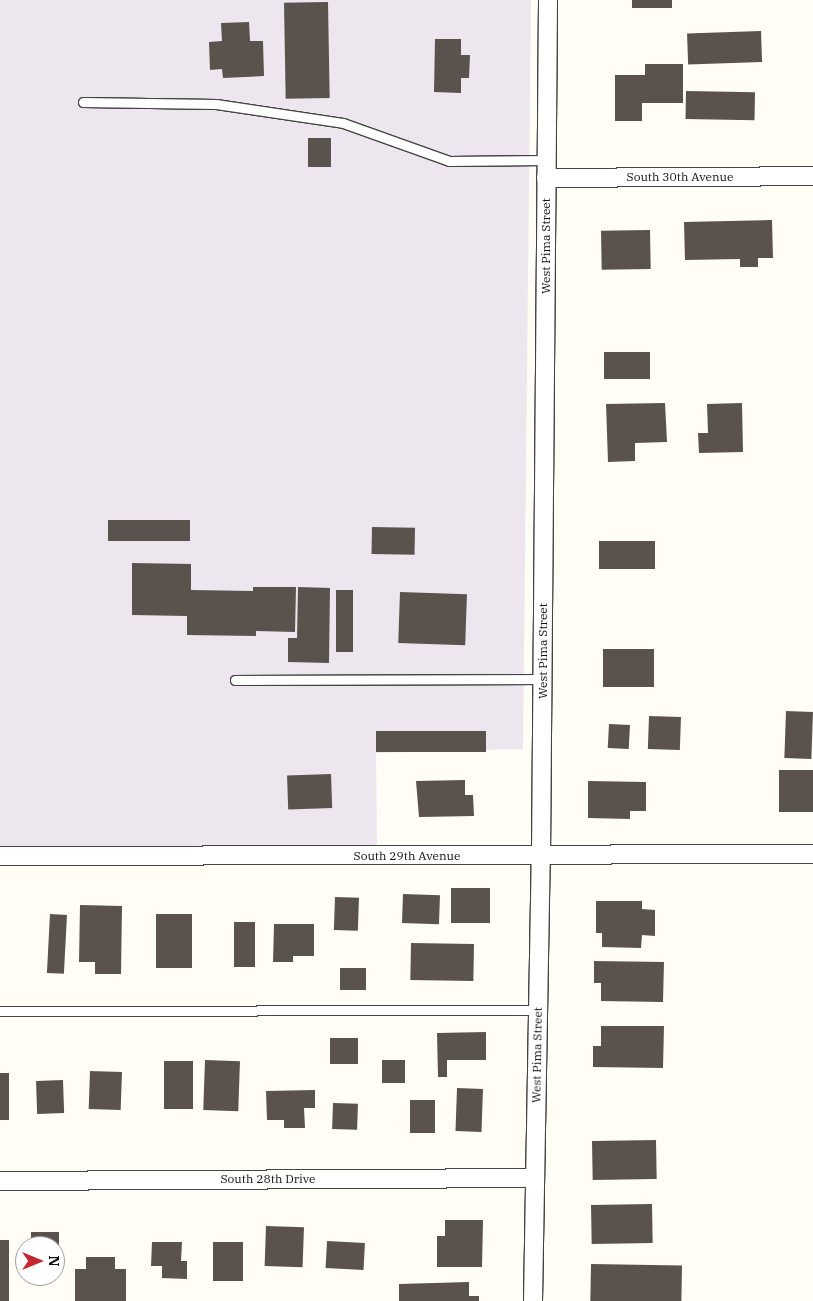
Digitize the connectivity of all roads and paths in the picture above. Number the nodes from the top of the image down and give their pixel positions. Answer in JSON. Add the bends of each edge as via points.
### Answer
{"nodes":[{"id":1,"x":548,"y":0,"type":"edge"},
{"id":2,"x":83,"y":102,"type":"dead end"},
{"id":3,"x":546,"y":160,"type":"junction"},
{"id":4,"x":813,"y":176,"type":"edge"},
{"id":5,"x":546,"y":178,"type":"junction"},
{"id":6,"x":235,"y":680,"type":"dead end"},
{"id":7,"x":543,"y":680,"type":"junction"},
{"id":8,"x":813,"y":854,"type":"edge"},
{"id":9,"x":0,"y":856,"type":"edge"},
{"id":10,"x":541,"y":856,"type":"junction"},
{"id":11,"x":537,"y":1010,"type":"junction"},
{"id":12,"x":0,"y":1011,"type":"edge"},
{"id":13,"x":535,"y":1178,"type":"junction"},
{"id":14,"x":0,"y":1181,"type":"edge"},
{"id":15,"x":533,"y":1301,"type":"edge"}],
"edges":[{"from":1,"to":3,"type":"street","name":"West Pima Street"},
{"from":2,"to":3,"type":"lane","via":[[216,104],[343,123],[449,161]]},
{"from":3,"to":5,"type":"street","name":"West Pima Street"},
{"from":4,"to":5,"type":"street","name":"South 30th Avenue"},
{"from":5,"to":7,"type":"street","name":"West Pima Street"},
{"from":6,"to":7,"type":"lane"},
{"from":7,"to":10,"type":"street","name":"West Pima Street"},
{"from":8,"to":10,"type":"street","name":"South 29th Avenue"},
{"from":9,"to":10,"type":"street","name":"South 29th Avenue"},
{"from":10,"to":11,"type":"street","name":"West Pima Street"},
{"from":11,"to":12,"type":"lane"},
{"from":11,"to":13,"type":"street","name":"West Pima Street"},
{"from":13,"to":14,"type":"street","name":"South 28th Drive"},
{"from":13,"to":15,"type":"street","name":"West Pima Street"}]}
